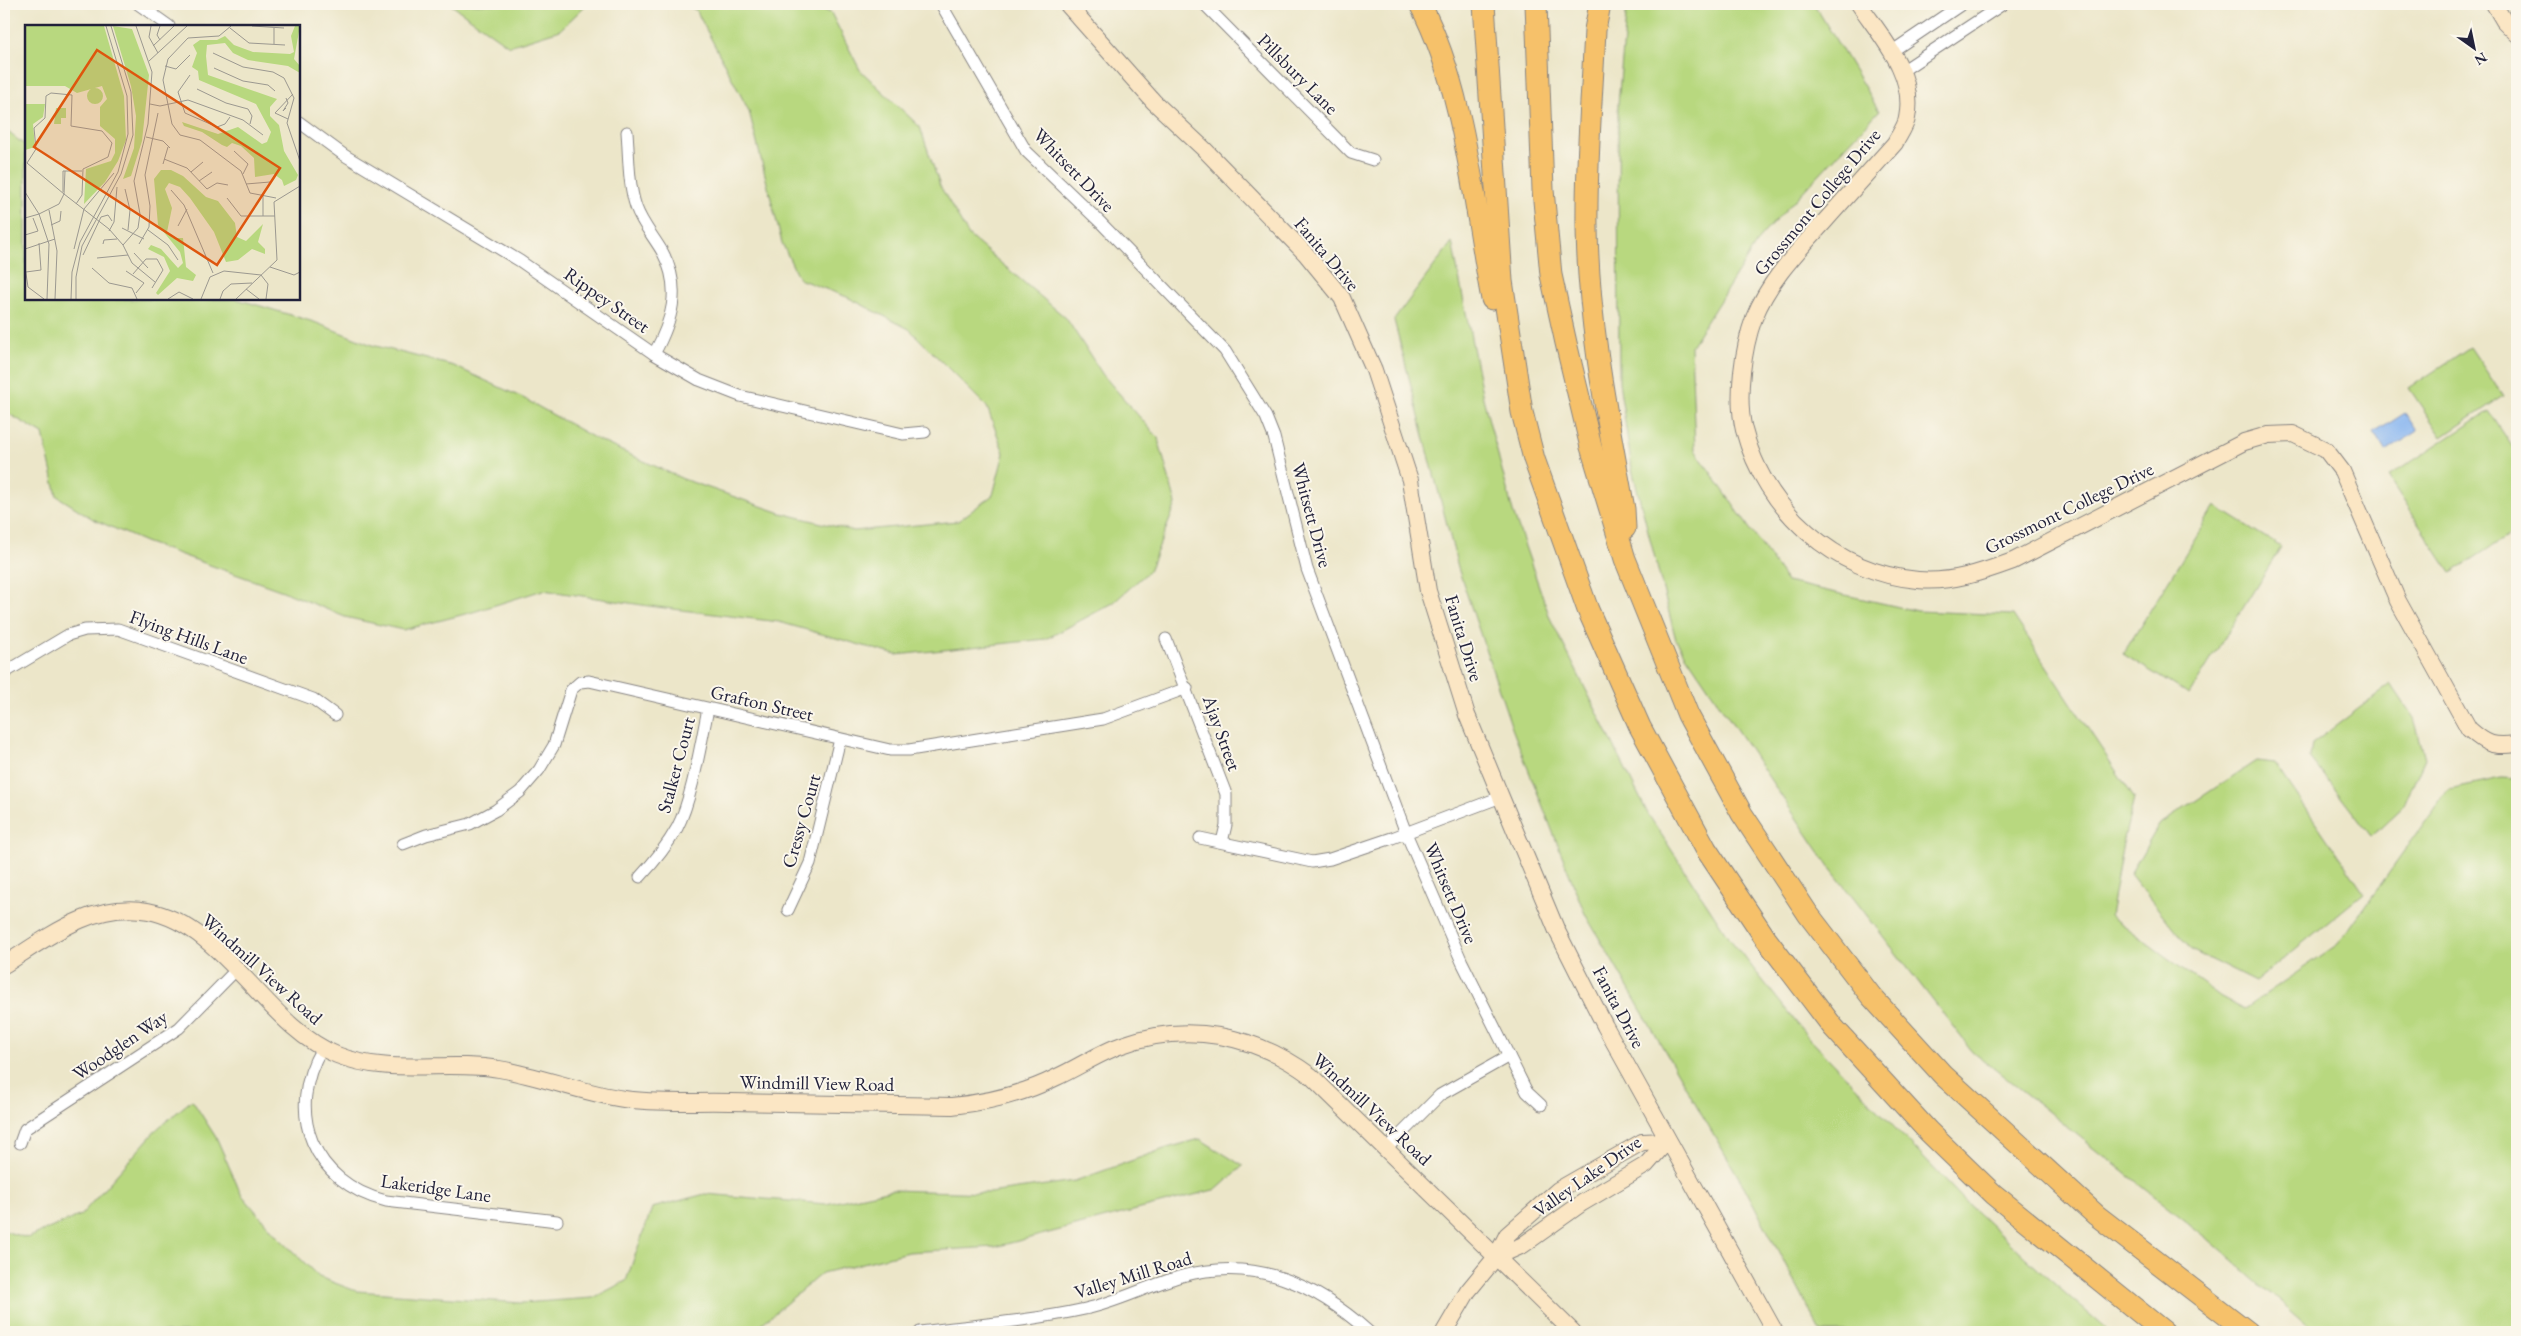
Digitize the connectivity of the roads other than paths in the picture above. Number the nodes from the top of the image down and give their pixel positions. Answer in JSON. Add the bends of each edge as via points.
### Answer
{"nodes":[{"id":1,"x":138,"y":4,"type":"edge"},
{"id":2,"x":941,"y":4,"type":"edge"},
{"id":3,"x":1067,"y":4,"type":"edge"},
{"id":4,"x":1204,"y":4,"type":"edge"},
{"id":5,"x":1420,"y":4,"type":"edge"},
{"id":6,"x":1484,"y":4,"type":"edge"},
{"id":7,"x":1536,"y":4,"type":"edge"},
{"id":8,"x":1600,"y":4,"type":"edge"},
{"id":9,"x":1859,"y":4,"type":"edge"},
{"id":10,"x":1962,"y":4,"type":"edge"},
{"id":11,"x":2004,"y":4,"type":"edge"},
{"id":12,"x":2494,"y":4,"type":"edge"},
{"id":13,"x":168,"y":25,"type":"edge"},
{"id":14,"x":2517,"y":34,"type":"edge"},
{"id":15,"x":1891,"y":52,"type":"junction"},
{"id":16,"x":1902,"y":71,"type":"junction"},
{"id":17,"x":300,"y":123,"type":"edge"},
{"id":18,"x":627,"y":132,"type":"dead end"},
{"id":19,"x":1373,"y":160,"type":"dead end"},
{"id":20,"x":654,"y":354,"type":"junction"},
{"id":21,"x":1522,"y":412,"type":"junction"},
{"id":22,"x":925,"y":432,"type":"dead end"},
{"id":23,"x":1625,"y":558,"type":"junction"},
{"id":24,"x":1166,"y":639,"type":"dead end"},
{"id":25,"x":4,"y":673,"type":"edge"},
{"id":26,"x":1187,"y":688,"type":"junction"},
{"id":27,"x":708,"y":709,"type":"junction"},
{"id":28,"x":335,"y":715,"type":"dead end"},
{"id":29,"x":840,"y":739,"type":"junction"},
{"id":30,"x":2517,"y":744,"type":"edge"},
{"id":31,"x":1501,"y":797,"type":"junction"},
{"id":32,"x":1406,"y":833,"type":"junction"},
{"id":33,"x":1200,"y":838,"type":"dead end"},
{"id":34,"x":1222,"y":842,"type":"junction"},
{"id":35,"x":404,"y":844,"type":"dead end"},
{"id":36,"x":640,"y":877,"type":"dead end"},
{"id":37,"x":788,"y":910,"type":"dead end"},
{"id":38,"x":4,"y":965,"type":"edge"},
{"id":39,"x":236,"y":970,"type":"junction"},
{"id":40,"x":322,"y":1048,"type":"junction"},
{"id":41,"x":1509,"y":1056,"type":"junction"},
{"id":42,"x":1541,"y":1105,"type":"dead end"},
{"id":43,"x":1668,"y":1141,"type":"junction"},
{"id":44,"x":20,"y":1143,"type":"dead end"},
{"id":45,"x":1386,"y":1149,"type":"junction"},
{"id":46,"x":557,"y":1220,"type":"dead end"},
{"id":47,"x":1496,"y":1257,"type":"junction"},
{"id":48,"x":920,"y":1332,"type":"edge"},
{"id":49,"x":1369,"y":1332,"type":"edge"},
{"id":50,"x":1444,"y":1332,"type":"edge"},
{"id":51,"x":1573,"y":1332,"type":"edge"},
{"id":52,"x":1775,"y":1332,"type":"edge"},
{"id":53,"x":2164,"y":1332,"type":"edge"},
{"id":54,"x":2248,"y":1332,"type":"edge"}],
"edges":[{"from":1,"to":13,"type":"street"},
{"from":2,"to":32,"type":"street","name":"Whitsett Drive","via":[[1026,152],[1101,223],[1225,351],[1266,417],[1274,437],[1307,569]]},
{"from":3,"to":31,"type":"street","name":"Fanita Drive","via":[[1154,102],[1306,254],[1342,298],[1374,370],[1410,480],[1428,591],[1467,715]]},
{"from":4,"to":19,"type":"street","name":"Pillsbury Lane","via":[[1351,153]]},
{"from":5,"to":21,"type":"highway","via":[[1449,77],[1464,141],[1492,301]]},
{"from":6,"to":21,"type":"highway","via":[[1502,281]]},
{"from":7,"to":23,"type":"highway","via":[[1543,190],[1551,275],[1591,447]]},
{"from":8,"to":23,"type":"highway","via":[[1595,40],[1586,227],[1591,305],[1624,508]]},
{"from":9,"to":15,"type":"street","name":"Grossmont College Drive"},
{"from":10,"to":15,"type":"street"},
{"from":11,"to":16,"type":"street"},
{"from":12,"to":14,"type":"street"},
{"from":15,"to":16,"type":"street","name":"Grossmont College Drive"},
{"from":16,"to":30,"type":"street","name":"Grossmont College Drive","via":[[1908,88],[1907,119],[1896,143],[1778,273],[1753,320],[1743,360],[1741,390],[1746,436],[1766,484],[1797,524],[1835,554],[1856,565],[1896,577],[1920,580],[1958,578],[2013,561],[2244,442],[2268,435],[2293,434],[2326,450],[2342,471],[2398,601],[2469,729],[2496,747]]},
{"from":17,"to":20,"type":"street","name":"Rippey Street","via":[[351,159],[520,261]]},
{"from":18,"to":20,"type":"street","via":[[636,206],[645,227],[664,254],[672,283],[671,319]]},
{"from":20,"to":22,"type":"street","name":"Rippey Street","via":[[699,380],[740,396],[903,434]]},
{"from":21,"to":53,"type":"highway","via":[[1534,459],[1588,610],[1636,718],[1706,849],[1766,939],[1833,1026],[1928,1131],[1993,1194]]},
{"from":23,"to":54,"type":"highway","via":[[1688,715],[1742,814],[1808,914],[1870,996],[1943,1075],[2053,1176],[2096,1214]]},
{"from":24,"to":26,"type":"street","name":"Ajay Street"},
{"from":25,"to":28,"type":"street","name":"Flying Hills Lane","via":[[68,635],[85,630],[118,629],[313,699]]},
{"from":26,"to":29,"type":"street","name":"Grafton Street","via":[[1103,719],[909,750],[890,750]]},
{"from":26,"to":34,"type":"street","name":"Ajay Street","via":[[1226,794]]},
{"from":27,"to":29,"type":"street","name":"Grafton Street"},
{"from":27,"to":35,"type":"street","name":"Grafton Street","via":[[589,681],[580,682],[571,690],[547,758],[520,792],[470,824]]},
{"from":27,"to":36,"type":"street","name":"Stalker Court","via":[[678,827]]},
{"from":29,"to":37,"type":"street","name":"Cressy Court","via":[[810,864]]},
{"from":31,"to":32,"type":"street"},
{"from":31,"to":43,"type":"street","name":"Fanita Drive","via":[[1557,931]]},
{"from":32,"to":34,"type":"street","via":[[1312,862]]},
{"from":32,"to":41,"type":"street","name":"Whitsett Drive","via":[[1462,962]]},
{"from":33,"to":34,"type":"street"},
{"from":38,"to":39,"type":"street","name":"Windmill View Road","via":[[80,919],[107,911],[135,910],[161,915],[186,926]]},
{"from":39,"to":40,"type":"street","name":"Windmill View Road","via":[[302,1035]]},
{"from":39,"to":44,"type":"street","name":"Woodglen Way","via":[[178,1028],[25,1129]]},
{"from":40,"to":45,"type":"street","name":"Windmill View Road","via":[[348,1059],[381,1066],[457,1065],[500,1069],[626,1099],[952,1106],[1027,1090],[1136,1040],[1169,1033],[1202,1033],[1252,1043],[1298,1066]]},
{"from":40,"to":46,"type":"street","name":"Lakeridge Lane","via":[[307,1082],[306,1118],[317,1152],[341,1181],[362,1194],[386,1202]]},
{"from":41,"to":42,"type":"street","name":"Whitsett Drive","via":[[1527,1092]]},
{"from":41,"to":45,"type":"street","via":[[1440,1095]]},
{"from":43,"to":47,"type":"street","name":"Valley Lake Drive","via":[[1646,1164],[1582,1203],[1523,1245]]},
{"from":43,"to":47,"type":"street","name":"Valley Lake Drive","via":[[1642,1142],[1558,1190],[1507,1235]]},
{"from":43,"to":52,"type":"street","name":"Fanita Drive"},
{"from":45,"to":47,"type":"street","name":"Windmill View Road"},
{"from":47,"to":50,"type":"street","name":"Valley Lake Drive","via":[[1468,1291]]},
{"from":47,"to":51,"type":"street","name":"Windmill View Road"},
{"from":48,"to":49,"type":"street","name":"Valley Mill Road","via":[[1041,1318],[1088,1309],[1182,1276],[1233,1270],[1268,1274],[1300,1284],[1330,1299]]}]}
